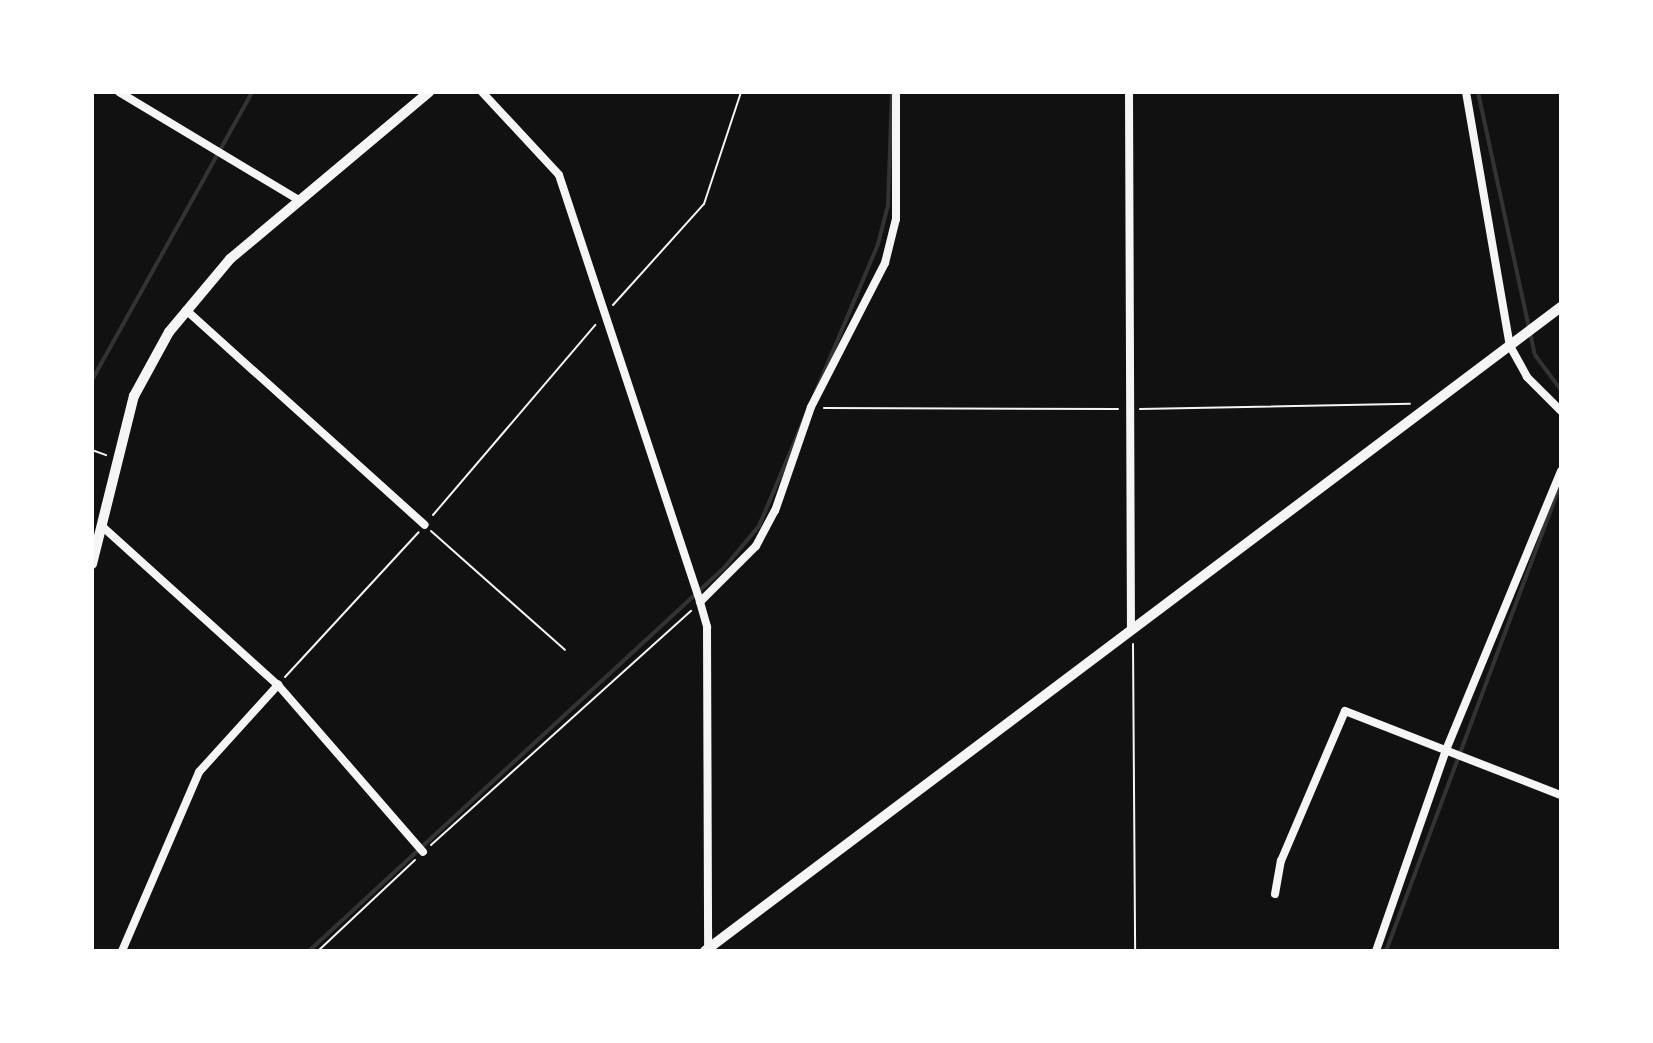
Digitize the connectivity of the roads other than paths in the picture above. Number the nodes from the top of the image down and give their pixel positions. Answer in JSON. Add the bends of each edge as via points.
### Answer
{"nodes":[{"id":1,"x":119,"y":92,"type":"edge"},
{"id":2,"x":429,"y":92,"type":"edge"},
{"id":3,"x":482,"y":92,"type":"edge"},
{"id":4,"x":896,"y":92,"type":"edge"},
{"id":5,"x":1129,"y":92,"type":"edge"},
{"id":6,"x":1466,"y":92,"type":"edge"},
{"id":7,"x":299,"y":200,"type":"junction"},
{"id":8,"x":1561,"y":307,"type":"edge"},
{"id":9,"x":186,"y":310,"type":"junction"},
{"id":10,"x":1510,"y":346,"type":"junction"},
{"id":11,"x":1561,"y":411,"type":"edge"},
{"id":12,"x":1561,"y":471,"type":"edge"},
{"id":13,"x":425,"y":525,"type":"road end"},
{"id":14,"x":104,"y":528,"type":"junction"},
{"id":15,"x":92,"y":564,"type":"edge"},
{"id":16,"x":700,"y":602,"type":"junction"},
{"id":17,"x":1131,"y":630,"type":"junction"},
{"id":18,"x":278,"y":685,"type":"junction"},
{"id":19,"x":1449,"y":752,"type":"junction"},
{"id":20,"x":1561,"y":795,"type":"edge"},
{"id":21,"x":423,"y":852,"type":"road end"},
{"id":22,"x":1275,"y":894,"type":"dead end"},
{"id":23,"x":706,"y":949,"type":"edge"},
{"id":24,"x":122,"y":951,"type":"edge"},
{"id":25,"x":1376,"y":951,"type":"edge"}],
"edges":[{"from":1,"to":7,"type":"street"},
{"from":2,"to":7,"type":"street"},
{"from":3,"to":16,"type":"street","via":[[555,166]]},
{"from":4,"to":16,"type":"street","via":[[893,237],[811,407],[775,511],[756,546]]},
{"from":5,"to":17,"type":"street"},
{"from":6,"to":10,"type":"street"},
{"from":7,"to":9,"type":"street","via":[[230,259]]},
{"from":8,"to":10,"type":"street"},
{"from":9,"to":13,"type":"street"},
{"from":9,"to":14,"type":"street","via":[[134,396]]},
{"from":10,"to":11,"type":"street","via":[[1527,377]]},
{"from":10,"to":17,"type":"street"},
{"from":12,"to":19,"type":"street"},
{"from":14,"to":15,"type":"street"},
{"from":14,"to":18,"type":"street"},
{"from":16,"to":23,"type":"street","via":[[707,627]]},
{"from":17,"to":23,"type":"street"},
{"from":18,"to":21,"type":"street"},
{"from":18,"to":24,"type":"street","via":[[199,772]]},
{"from":19,"to":20,"type":"street"},
{"from":19,"to":22,"type":"street","via":[[1345,711],[1291,835]]},
{"from":19,"to":25,"type":"street"}]}
